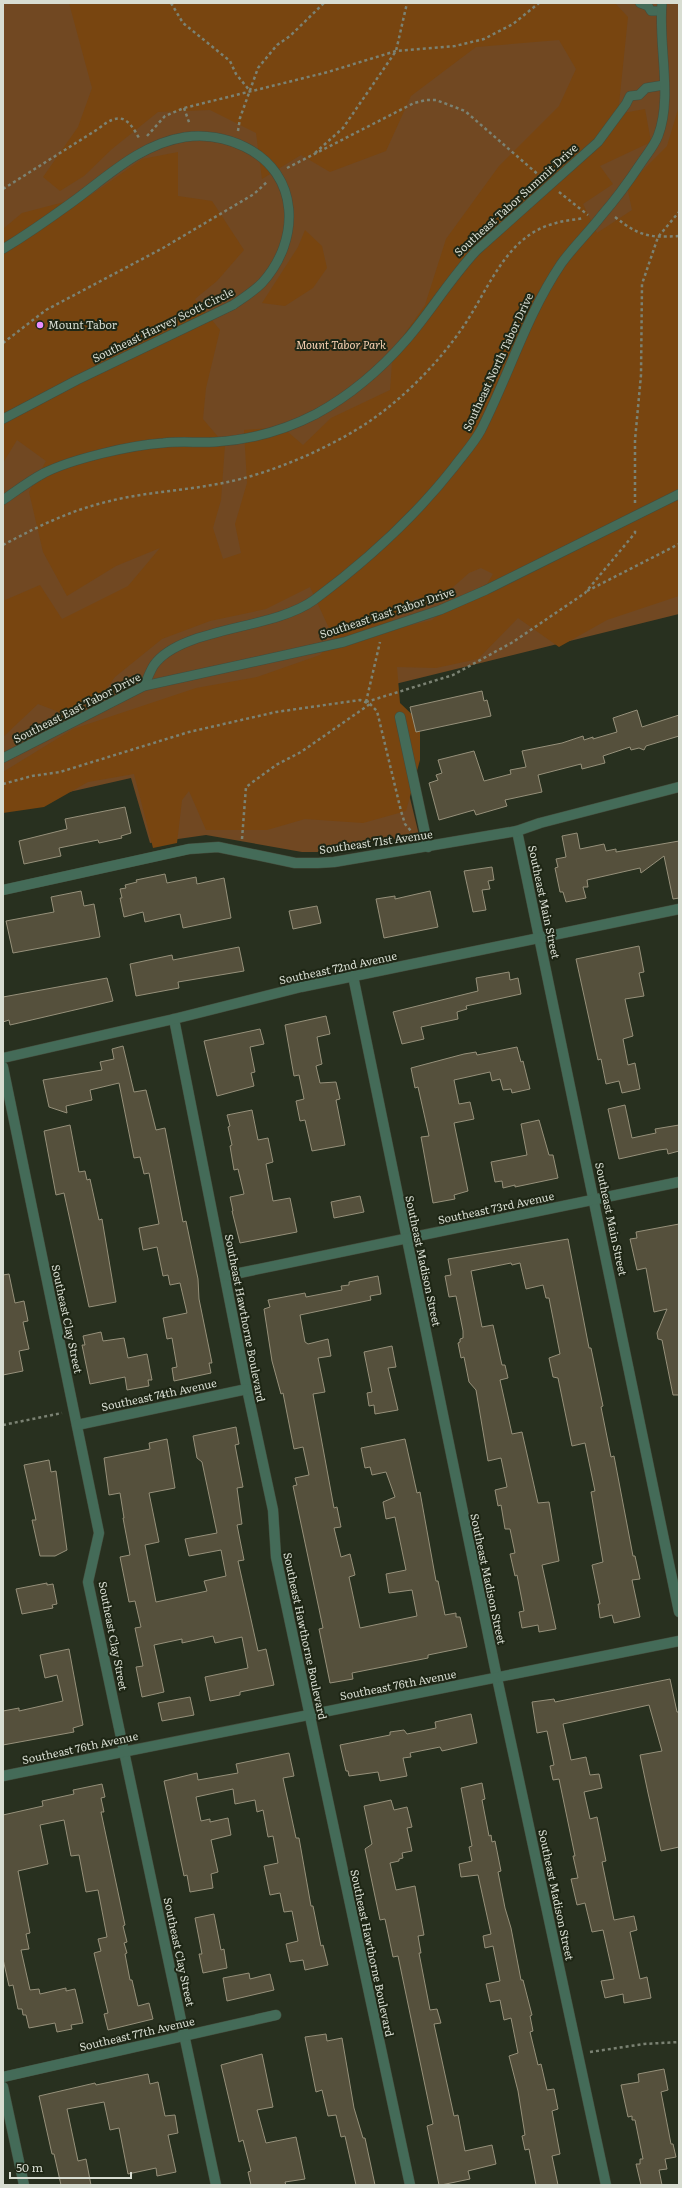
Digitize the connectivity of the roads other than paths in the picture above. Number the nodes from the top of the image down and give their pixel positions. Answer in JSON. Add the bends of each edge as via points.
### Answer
{"nodes":[{"id":1,"x":640,"y":3,"type":"edge"},
{"id":2,"x":661,"y":7,"type":"edge"},
{"id":3,"x":664,"y":85,"type":"junction"},
{"id":4,"x":3,"y":249,"type":"edge"},
{"id":5,"x":3,"y":419,"type":"edge"},
{"id":6,"x":679,"y":494,"type":"edge"},
{"id":7,"x":3,"y":500,"type":"edge"},
{"id":8,"x":144,"y":686,"type":"junction"},
{"id":9,"x":400,"y":717,"type":"dead end"},
{"id":10,"x":3,"y":758,"type":"edge"},
{"id":11,"x":679,"y":787,"type":"edge"},
{"id":12,"x":517,"y":831,"type":"junction"},
{"id":13,"x":428,"y":846,"type":"junction"},
{"id":14,"x":3,"y":890,"type":"edge"},
{"id":15,"x":679,"y":909,"type":"edge"},
{"id":16,"x":539,"y":938,"type":"junction"},
{"id":17,"x":353,"y":976,"type":"junction"},
{"id":18,"x":174,"y":1019,"type":"junction"},
{"id":19,"x":3,"y":1058,"type":"edge"},
{"id":20,"x":3,"y":1067,"type":"edge"},
{"id":21,"x":679,"y":1182,"type":"edge"},
{"id":22,"x":595,"y":1200,"type":"junction"},
{"id":23,"x":406,"y":1239,"type":"junction"},
{"id":24,"x":225,"y":1276,"type":"junction"},
{"id":25,"x":247,"y":1389,"type":"junction"},
{"id":26,"x":76,"y":1425,"type":"junction"},
{"id":27,"x":679,"y":1612,"type":"edge"},
{"id":28,"x":679,"y":1641,"type":"edge"},
{"id":29,"x":497,"y":1678,"type":"junction"},
{"id":30,"x":309,"y":1713,"type":"junction"},
{"id":31,"x":124,"y":1751,"type":"junction"},
{"id":32,"x":3,"y":1776,"type":"edge"},
{"id":33,"x":276,"y":2015,"type":"dead end"},
{"id":34,"x":184,"y":2035,"type":"junction"},
{"id":35,"x":3,"y":2077,"type":"edge"},
{"id":36,"x":3,"y":2087,"type":"edge"},
{"id":37,"x":24,"y":2185,"type":"edge"},
{"id":38,"x":216,"y":2185,"type":"edge"},
{"id":39,"x":410,"y":2185,"type":"edge"},
{"id":40,"x":606,"y":2185,"type":"edge"}],
"edges":[{"from":1,"to":2,"type":"lane","via":[[648,6],[651,11]]},
{"from":2,"to":3,"type":"lane","name":"Southeast North Tabor Drive"},
{"from":3,"to":7,"type":"lane","name":"Southeast Tabor Summit Drive","via":[[646,88],[639,95],[630,96],[598,142],[476,251],[393,353],[361,384],[330,406],[301,421],[256,436],[219,442],[144,445],[74,461],[44,473]]},
{"from":3,"to":8,"type":"lane","name":"Southeast North Tabor Drive","via":[[663,115],[653,144],[632,176],[562,263],[546,287],[476,438],[414,515],[358,565],[299,610],[178,647],[164,654],[154,666]]},
{"from":4,"to":5,"type":"lane","name":"Southeast Harvey Scott Circle","via":[[142,150],[169,141],[194,137],[209,137],[236,143],[254,152],[277,173],[283,185],[289,210],[287,235],[279,258],[254,290],[233,305],[77,380]]},
{"from":6,"to":8,"type":"lane","name":"Southeast East Tabor Drive","via":[[463,601],[323,647],[272,656]]},
{"from":8,"to":10,"type":"lane","name":"Southeast East Tabor Drive"},
{"from":9,"to":13,"type":"street"},
{"from":11,"to":12,"type":"street","name":"Southeast 71st Avenue"},
{"from":12,"to":13,"type":"street","name":"Southeast 71st Avenue"},
{"from":12,"to":16,"type":"street","name":"Southeast Main Street"},
{"from":13,"to":14,"type":"street","name":"Southeast 71st Avenue","via":[[318,863],[295,863],[218,847],[189,849]]},
{"from":15,"to":16,"type":"street","name":"Southeast 72nd Avenue"},
{"from":16,"to":17,"type":"street","name":"Southeast 72nd Avenue"},
{"from":16,"to":22,"type":"street","name":"Southeast Main Street"},
{"from":17,"to":18,"type":"street","name":"Southeast 72nd Avenue"},
{"from":17,"to":23,"type":"street","name":"Southeast Madison Street"},
{"from":18,"to":19,"type":"street","name":"Southeast 72nd Avenue"},
{"from":18,"to":24,"type":"street","name":"Southeast Hawthorne Boulevard"},
{"from":20,"to":26,"type":"street","name":"Southeast Clay Street"},
{"from":21,"to":22,"type":"street","name":"Southeast 73rd Avenue"},
{"from":22,"to":23,"type":"street","name":"Southeast 73rd Avenue"},
{"from":22,"to":27,"type":"street","name":"Southeast Main Street"},
{"from":23,"to":24,"type":"street","name":"Southeast 73rd Avenue"},
{"from":23,"to":29,"type":"street","name":"Southeast Madison Street"},
{"from":24,"to":25,"type":"street","name":"Southeast Hawthorne Boulevard"},
{"from":25,"to":26,"type":"street","name":"Southeast 74th Avenue"},
{"from":25,"to":30,"type":"street","name":"Southeast Hawthorne Boulevard","via":[[273,1510],[276,1557]]},
{"from":26,"to":31,"type":"street","name":"Southeast Clay Street","via":[[100,1532],[88,1582]]},
{"from":28,"to":29,"type":"street","name":"Southeast 76th Avenue"},
{"from":29,"to":30,"type":"street","name":"Southeast 76th Avenue"},
{"from":29,"to":40,"type":"street","name":"Southeast Madison Street"},
{"from":30,"to":31,"type":"street","name":"Southeast 76th Avenue"},
{"from":30,"to":39,"type":"street","name":"Southeast Hawthorne Boulevard"},
{"from":31,"to":32,"type":"street","name":"Southeast 76th Avenue"},
{"from":31,"to":34,"type":"street","name":"Southeast Clay Street"},
{"from":33,"to":34,"type":"street","name":"Southeast 77th Avenue"},
{"from":34,"to":35,"type":"street","name":"Southeast 77th Avenue"},
{"from":34,"to":38,"type":"street","name":"Southeast Clay Street"},
{"from":36,"to":37,"type":"street"}]}
